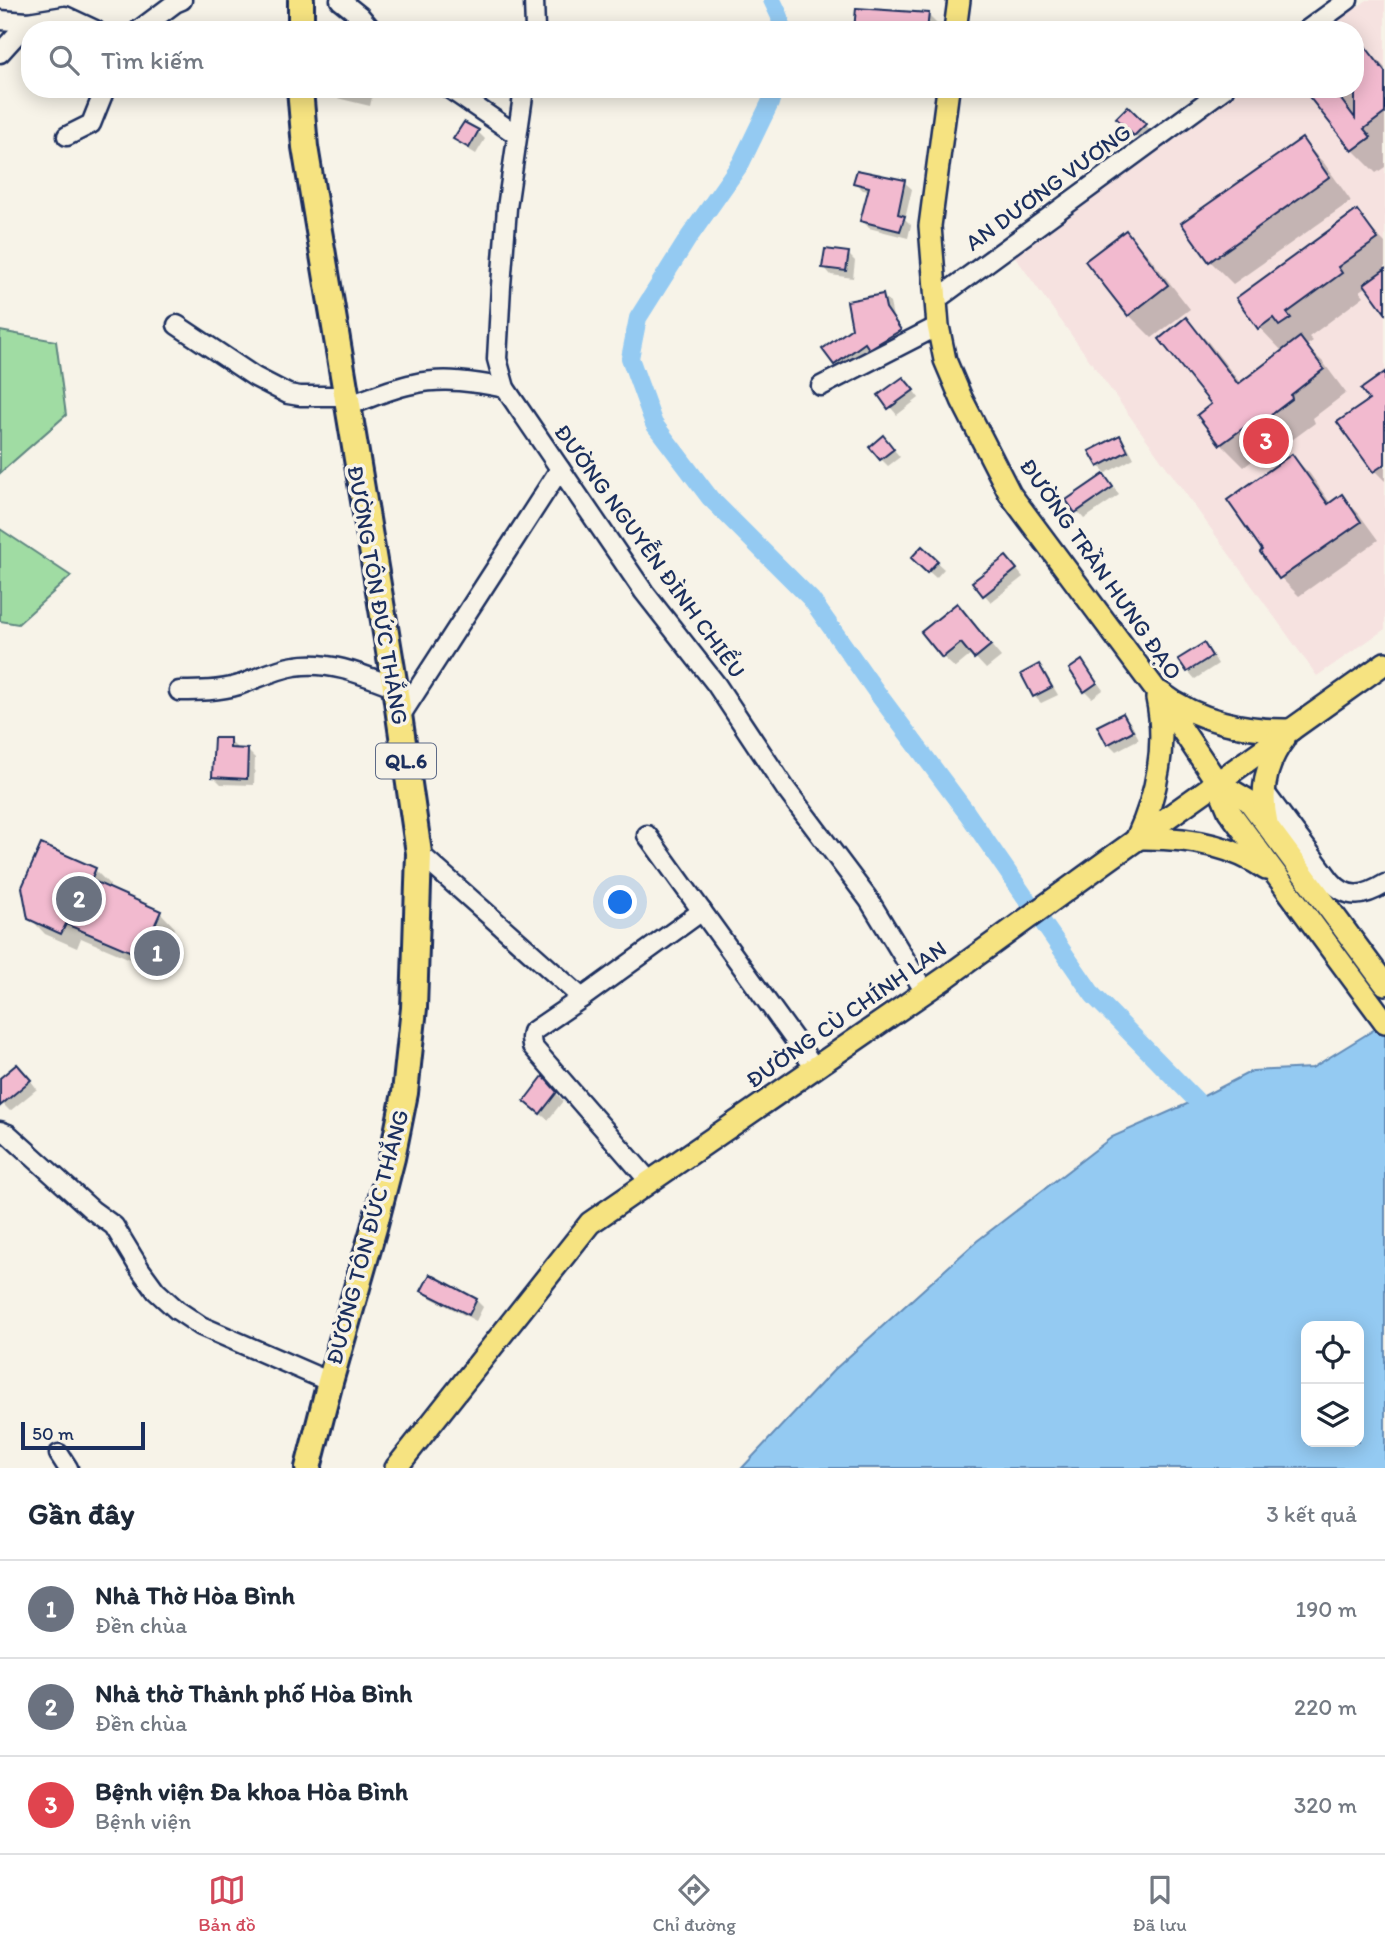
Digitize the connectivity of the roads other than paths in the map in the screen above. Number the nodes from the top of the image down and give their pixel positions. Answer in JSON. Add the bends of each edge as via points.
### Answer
{"nodes":[{"id":1,"x":181,"y":0,"type":"edge"},
{"id":2,"x":302,"y":0,"type":"edge"},
{"id":3,"x":340,"y":0,"type":"edge"},
{"id":4,"x":534,"y":0,"type":"edge"},
{"id":5,"x":959,"y":0,"type":"edge"},
{"id":6,"x":1348,"y":0,"type":"edge"},
{"id":7,"x":0,"y":20,"type":"edge"},
{"id":8,"x":34,"y":21,"type":"edge"},
{"id":9,"x":76,"y":21,"type":"edge"},
{"id":10,"x":151,"y":21,"type":"edge"},
{"id":11,"x":301,"y":21,"type":"edge"},
{"id":12,"x":364,"y":21,"type":"edge"},
{"id":13,"x":535,"y":21,"type":"edge"},
{"id":14,"x":957,"y":21,"type":"edge"},
{"id":15,"x":1319,"y":21,"type":"edge"},
{"id":16,"x":21,"y":22,"type":"edge"},
{"id":17,"x":21,"y":30,"type":"edge"},
{"id":18,"x":0,"y":53,"type":"edge"},
{"id":19,"x":101,"y":98,"type":"edge"},
{"id":20,"x":301,"y":98,"type":"edge"},
{"id":21,"x":463,"y":98,"type":"edge"},
{"id":22,"x":523,"y":98,"type":"edge"},
{"id":23,"x":947,"y":98,"type":"edge"},
{"id":24,"x":1212,"y":98,"type":"edge"},
{"id":25,"x":517,"y":135,"type":"junction"},
{"id":26,"x":67,"y":136,"type":"dead end"},
{"id":27,"x":936,"y":300,"type":"junction"},
{"id":28,"x":177,"y":325,"type":"dead end"},
{"id":29,"x":938,"y":326,"type":"junction"},
{"id":30,"x":821,"y":386,"type":"dead end"},
{"id":31,"x":505,"y":388,"type":"junction"},
{"id":32,"x":346,"y":401,"type":"junction"},
{"id":33,"x":560,"y":469,"type":"junction"},
{"id":34,"x":1385,"y":663,"type":"edge"},
{"id":35,"x":395,"y":687,"type":"junction"},
{"id":36,"x":1155,"y":689,"type":"junction"},
{"id":37,"x":179,"y":691,"type":"dead end"},
{"id":38,"x":399,"y":718,"type":"junction"},
{"id":39,"x":1291,"y":730,"type":"junction"},
{"id":40,"x":1217,"y":782,"type":"junction"},
{"id":41,"x":1264,"y":790,"type":"junction"},
{"id":42,"x":1268,"y":825,"type":"junction"},
{"id":43,"x":647,"y":835,"type":"dead end"},
{"id":44,"x":1137,"y":838,"type":"junction"},
{"id":45,"x":419,"y":853,"type":"junction"},
{"id":46,"x":1278,"y":878,"type":"junction"},
{"id":47,"x":1385,"y":884,"type":"edge"},
{"id":48,"x":702,"y":911,"type":"junction"},
{"id":49,"x":1385,"y":984,"type":"edge"},
{"id":50,"x":925,"y":992,"type":"junction"},
{"id":51,"x":582,"y":998,"type":"junction"},
{"id":52,"x":1385,"y":1022,"type":"edge"},
{"id":53,"x":815,"y":1068,"type":"junction"},
{"id":54,"x":0,"y":1132,"type":"edge"},
{"id":55,"x":650,"y":1182,"type":"junction"},
{"id":56,"x":330,"y":1382,"type":"junction"},
{"id":57,"x":308,"y":1468,"type":"edge"},
{"id":58,"x":396,"y":1468,"type":"edge"}],
"edges":[{"from":1,"to":10,"type":"street"},
{"from":2,"to":11,"type":"highway"},
{"from":3,"to":12,"type":"street"},
{"from":4,"to":13,"type":"street"},
{"from":5,"to":14,"type":"main road"},
{"from":6,"to":15,"type":"street"},
{"from":7,"to":16,"type":"street"},
{"from":8,"to":9,"type":"street","via":[[65,16]]},
{"from":17,"to":18,"type":"street"},
{"from":19,"to":26,"type":"street","via":[[91,124]]},
{"from":20,"to":32,"type":"highway","name":"ĐƯỜNG TÔN ĐỨC THẮNG","number":"QL.6","via":[[304,147]]},
{"from":21,"to":25,"type":"street"},
{"from":22,"to":25,"type":"street","name":"ĐƯỜNG NGUYỄN ĐÌNH CHIỂU"},
{"from":23,"to":27,"type":"main road","name":"ĐƯỜNG TRẦN HƯNG ĐẠO","via":[[930,226]]},
{"from":24,"to":27,"type":"street","name":"AN DƯƠNG VƯƠNG"},
{"from":25,"to":31,"type":"street","name":"ĐƯỜNG NGUYỄN ĐÌNH CHIỂU","via":[[497,359]]},
{"from":27,"to":29,"type":"main road","name":"ĐƯỜNG TRẦN HƯNG ĐẠO"},
{"from":28,"to":32,"type":"street","via":[[288,394]]},
{"from":29,"to":30,"type":"street"},
{"from":29,"to":36,"type":"main road","name":"ĐƯỜNG TRẦN HƯNG ĐẠO","via":[[945,360],[1010,494]]},
{"from":31,"to":32,"type":"street","via":[[439,381]]},
{"from":31,"to":33,"type":"street","name":"ĐƯỜNG NGUYỄN ĐÌNH CHIỂU"},
{"from":32,"to":35,"type":"highway","name":"ĐƯỜNG TÔN ĐỨC THẮNG","number":"QL.6"},
{"from":33,"to":38,"type":"street"},
{"from":33,"to":50,"type":"street","name":"ĐƯỜNG NGUYỄN ĐÌNH CHIỂU","via":[[869,900]]},
{"from":34,"to":39,"type":"main road","name":"ĐƯỜNG CÙ CHÍNH LAN"},
{"from":35,"to":37,"type":"street","via":[[360,673],[315,665],[287,668],[227,688]]},
{"from":35,"to":38,"type":"highway","name":"ĐƯỜNG TÔN ĐỨC THẮNG","number":"QL.6"},
{"from":36,"to":39,"type":"main road","via":[[1177,705],[1215,720],[1255,729]]},
{"from":36,"to":40,"type":"main road","name":"ĐƯỜNG TRẦN HƯNG ĐẠO"},
{"from":36,"to":44,"type":"main road","via":[[1160,726],[1158,764],[1152,801]]},
{"from":38,"to":45,"type":"highway","name":"ĐƯỜNG TÔN ĐỨC THẮNG","number":"QL.6"},
{"from":39,"to":40,"type":"main road","name":"ĐƯỜNG CÙ CHÍNH LAN"},
{"from":39,"to":41,"type":"main road","via":[[1272,758]]},
{"from":40,"to":42,"type":"main road","via":[[1249,801]]},
{"from":40,"to":44,"type":"main road","name":"ĐƯỜNG CÙ CHÍNH LAN"},
{"from":40,"to":46,"type":"main road","name":"ĐƯỜNG TRẦN HƯNG ĐẠO","via":[[1229,811]]},
{"from":41,"to":42,"type":"main road"},
{"from":41,"to":47,"type":"street","via":[[1341,890],[1360,895]]},
{"from":42,"to":49,"type":"main road"},
{"from":43,"to":48,"type":"street"},
{"from":44,"to":46,"type":"main road","via":[[1186,840],[1224,848]]},
{"from":44,"to":50,"type":"main road","name":"ĐƯỜNG CÙ CHÍNH LAN"},
{"from":45,"to":51,"type":"street"},
{"from":45,"to":56,"type":"highway","name":"ĐƯỜNG TÔN ĐỨC THẮNG","number":"QL.6","via":[[414,1008],[404,1093],[374,1228]]},
{"from":46,"to":52,"type":"main road","name":"ĐƯỜNG TRẦN HƯNG ĐẠO"},
{"from":48,"to":51,"type":"street"},
{"from":48,"to":53,"type":"street"},
{"from":50,"to":53,"type":"main road","name":"ĐƯỜNG CÙ CHÍNH LAN"},
{"from":51,"to":55,"type":"street","via":[[532,1032],[532,1046]]},
{"from":53,"to":55,"type":"main road","name":"ĐƯỜNG CÙ CHÍNH LAN"},
{"from":54,"to":56,"type":"street","via":[[8,1134],[114,1226],[156,1291],[177,1310],[212,1332]]},
{"from":55,"to":58,"type":"main road","name":"ĐƯỜNG CÙ CHÍNH LAN","via":[[590,1223]]},
{"from":56,"to":57,"type":"highway","name":"ĐƯỜNG TÔN ĐỨC THẮNG","number":"QL.6"}]}
